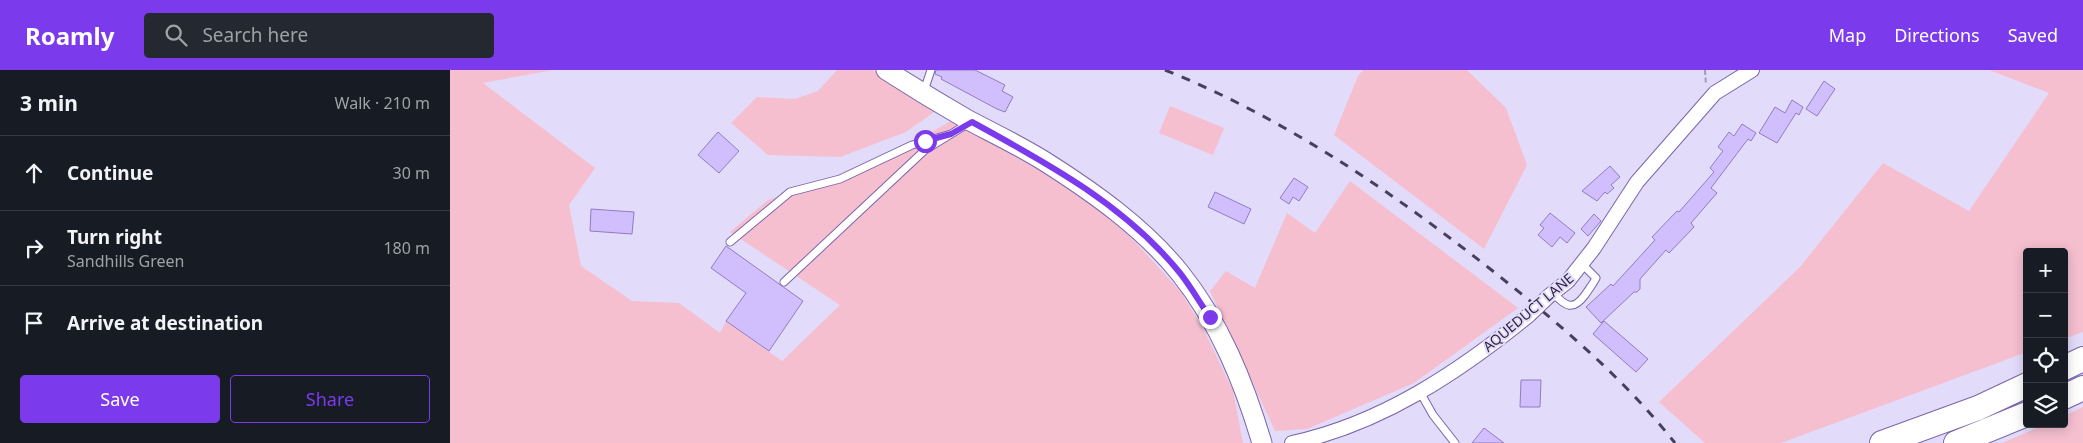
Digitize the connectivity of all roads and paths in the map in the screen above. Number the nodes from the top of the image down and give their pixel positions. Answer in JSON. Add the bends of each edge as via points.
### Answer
{"nodes":[{"id":1,"x":886,"y":70,"type":"edge"},
{"id":2,"x":930,"y":70,"type":"edge"},
{"id":3,"x":1752,"y":70,"type":"edge"},
{"id":4,"x":924,"y":94,"type":"junction"},
{"id":5,"x":972,"y":122,"type":"junction"},
{"id":6,"x":951,"y":134,"type":"junction"},
{"id":7,"x":730,"y":242,"type":"dead end"},
{"id":8,"x":1582,"y":264,"type":"junction"},
{"id":9,"x":784,"y":282,"type":"dead end"},
{"id":10,"x":1551,"y":295,"type":"junction"},
{"id":11,"x":2083,"y":359,"type":"edge"},
{"id":12,"x":2068,"y":366,"type":"edge"},
{"id":13,"x":2023,"y":387,"type":"edge"},
{"id":14,"x":2083,"y":388,"type":"edge"},
{"id":15,"x":1420,"y":392,"type":"junction"},
{"id":16,"x":2068,"y":394,"type":"edge"},
{"id":17,"x":2023,"y":416,"type":"edge"},
{"id":18,"x":1262,"y":443,"type":"edge"},
{"id":19,"x":1292,"y":443,"type":"edge"},
{"id":20,"x":1455,"y":443,"type":"edge"},
{"id":21,"x":1882,"y":443,"type":"edge"},
{"id":22,"x":1956,"y":443,"type":"edge"}],
"edges":[{"from":1,"to":4,"type":"street"},
{"from":2,"to":4,"type":"lane"},
{"from":3,"to":8,"type":"street","name":"AQUEDUCT LANE","via":[[1715,94],[1637,182]]},
{"from":4,"to":5,"type":"street"},
{"from":5,"to":6,"type":"lane"},
{"from":5,"to":18,"type":"street","via":[[1043,161],[1120,214],[1180,273],[1210,317],[1231,359],[1248,397]]},
{"from":6,"to":7,"type":"lane","via":[[912,145],[840,179],[790,192]]},
{"from":6,"to":9,"type":"lane","via":[[925,150]]},
{"from":8,"to":10,"type":"street","name":"AQUEDUCT LANE"},
{"from":8,"to":10,"type":"lane","via":[[1596,278],[1579,303],[1568,306]]},
{"from":10,"to":15,"type":"street","name":"AQUEDUCT LANE","bridge":true,"via":[[1475,357]]},
{"from":11,"to":12,"type":"highway"},
{"from":13,"to":21,"type":"highway","via":[[1978,408]]},
{"from":14,"to":16,"type":"highway"},
{"from":15,"to":19,"type":"street","name":"AQUEDUCT LANE","via":[[1350,427]]},
{"from":15,"to":20,"type":"lane"},
{"from":17,"to":22,"type":"highway"}]}
